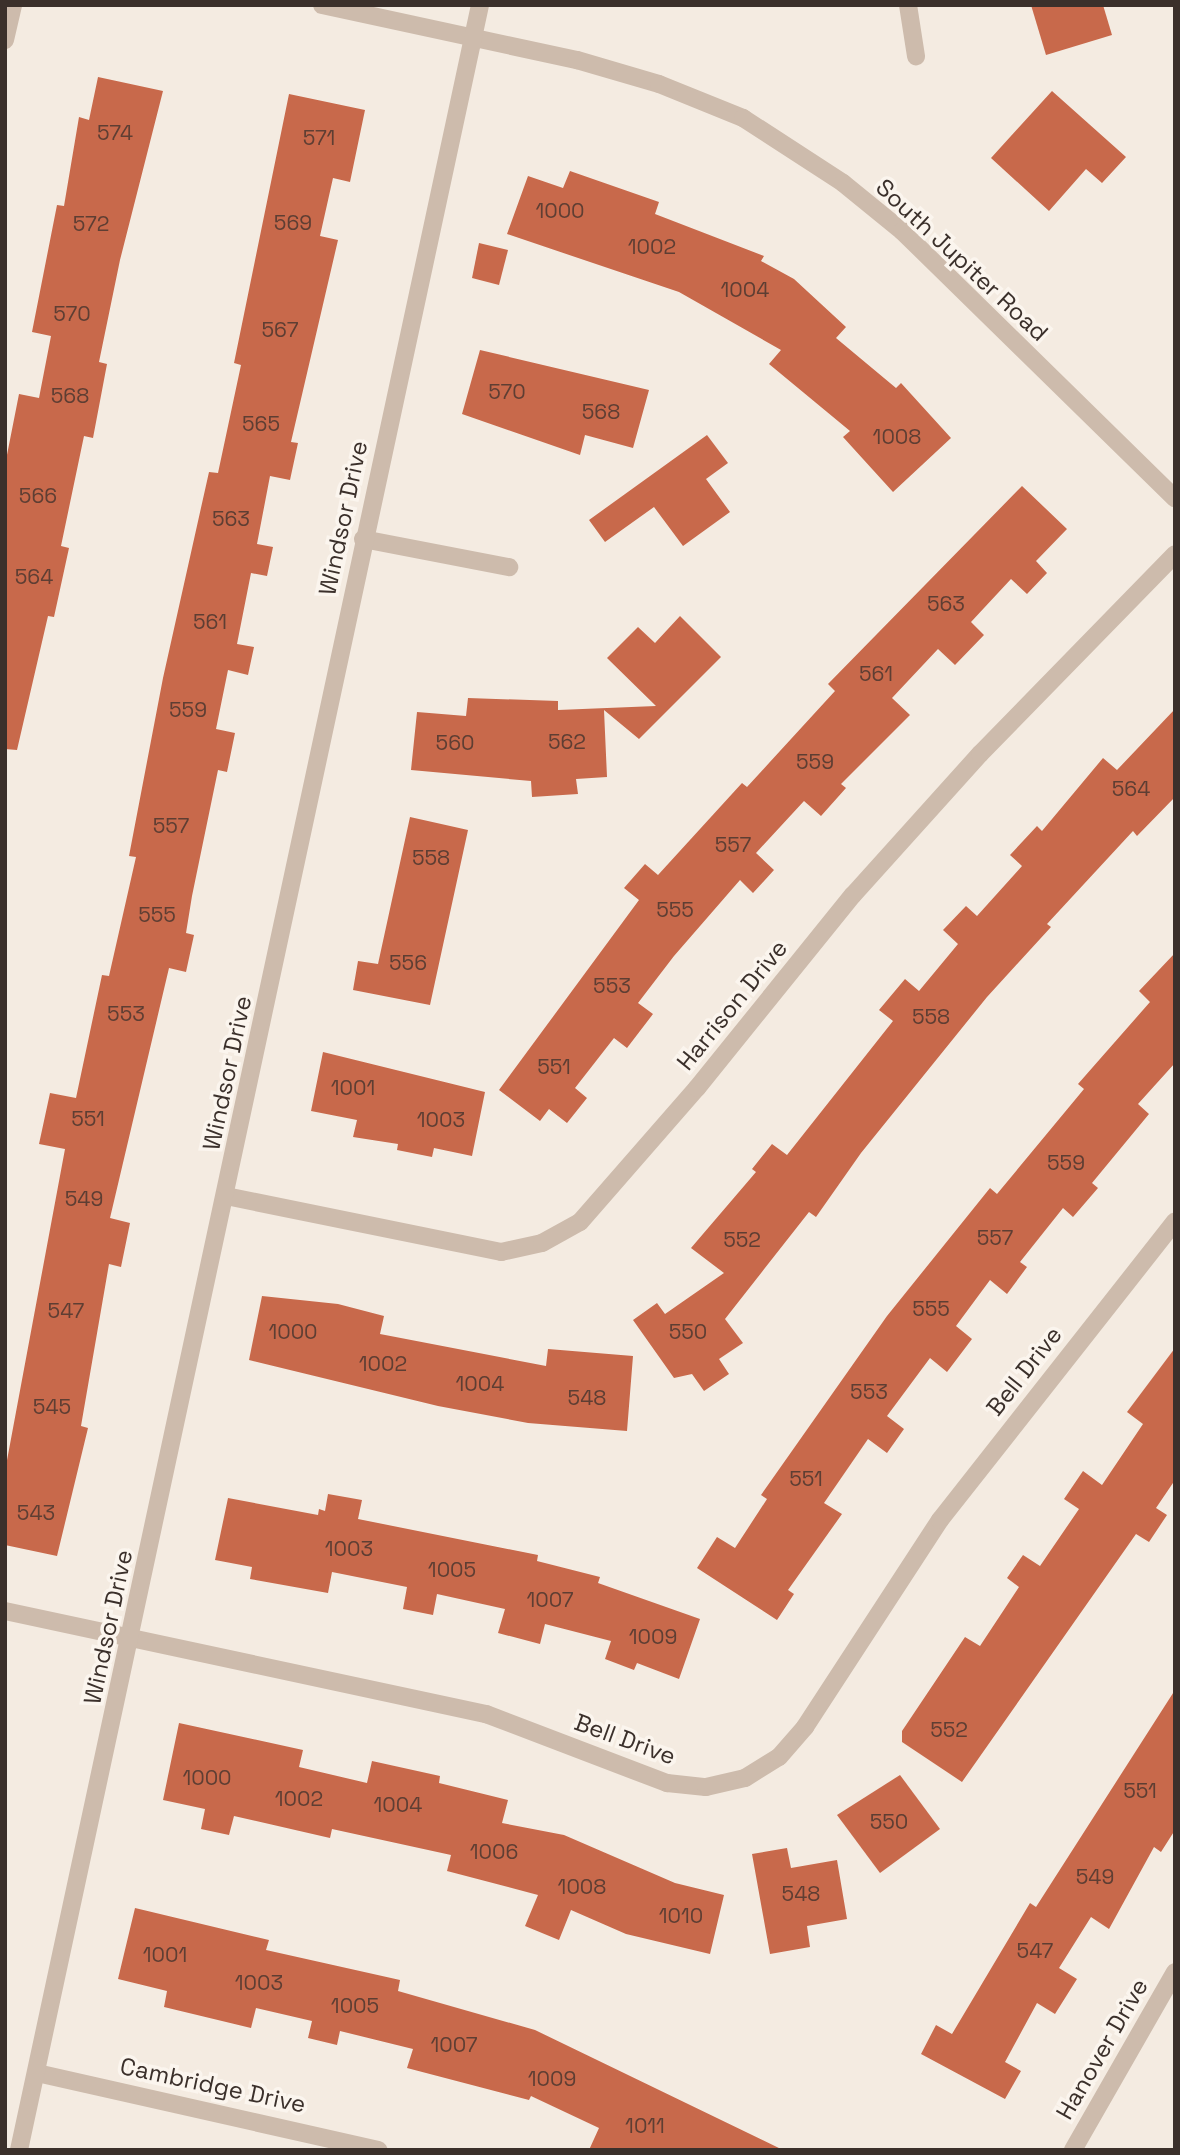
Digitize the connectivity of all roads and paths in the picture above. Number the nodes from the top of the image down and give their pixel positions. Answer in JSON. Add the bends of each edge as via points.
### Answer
{"nodes":[{"id":1,"x":13,"y":5,"type":"edge"},
{"id":2,"x":322,"y":5,"type":"edge"},
{"id":3,"x":480,"y":5,"type":"edge"},
{"id":4,"x":908,"y":5,"type":"edge"},
{"id":5,"x":472,"y":39,"type":"junction"},
{"id":6,"x":5,"y":40,"type":"edge"},
{"id":7,"x":916,"y":56,"type":"dead end"},
{"id":8,"x":1175,"y":498,"type":"edge"},
{"id":9,"x":363,"y":539,"type":"junction"},
{"id":10,"x":1175,"y":554,"type":"edge"},
{"id":11,"x":509,"y":567,"type":"dead end"},
{"id":12,"x":226,"y":1196,"type":"junction"},
{"id":13,"x":1175,"y":1221,"type":"edge"},
{"id":14,"x":5,"y":1612,"type":"edge"},
{"id":15,"x":130,"y":1641,"type":"junction"},
{"id":16,"x":1175,"y":1972,"type":"edge"},
{"id":17,"x":37,"y":2073,"type":"junction"},
{"id":18,"x":19,"y":2150,"type":"edge"},
{"id":19,"x":378,"y":2150,"type":"edge"},
{"id":20,"x":1073,"y":2150,"type":"edge"}],
"edges":[{"from":1,"to":6,"type":"street"},
{"from":2,"to":5,"type":"street","name":"South Jupiter Road"},
{"from":3,"to":5,"type":"street","name":"Windsor Drive"},
{"from":4,"to":7,"type":"street"},
{"from":5,"to":8,"type":"street","name":"South Jupiter Road","via":[[659,84],[743,118],[784,143],[902,231]]},
{"from":5,"to":9,"type":"street","name":"Windsor Drive"},
{"from":9,"to":11,"type":"street"},
{"from":9,"to":12,"type":"street","name":"Windsor Drive"},
{"from":10,"to":12,"type":"street","name":"Harrison Drive","via":[[980,754],[853,895],[697,1088],[580,1222],[542,1243],[501,1252]]},
{"from":12,"to":15,"type":"street","name":"Windsor Drive"},
{"from":13,"to":15,"type":"street","name":"Bell Drive","via":[[940,1520],[805,1727],[779,1757],[745,1778],[706,1787],[667,1783],[486,1714],[215,1654]]},
{"from":14,"to":15,"type":"street","name":"Bell Drive"},
{"from":15,"to":17,"type":"street","name":"Windsor Drive"},
{"from":16,"to":20,"type":"street","name":"Hanover Drive"},
{"from":17,"to":18,"type":"street","name":"Windsor Drive"},
{"from":17,"to":19,"type":"street","name":"Cambridge Drive"}]}
